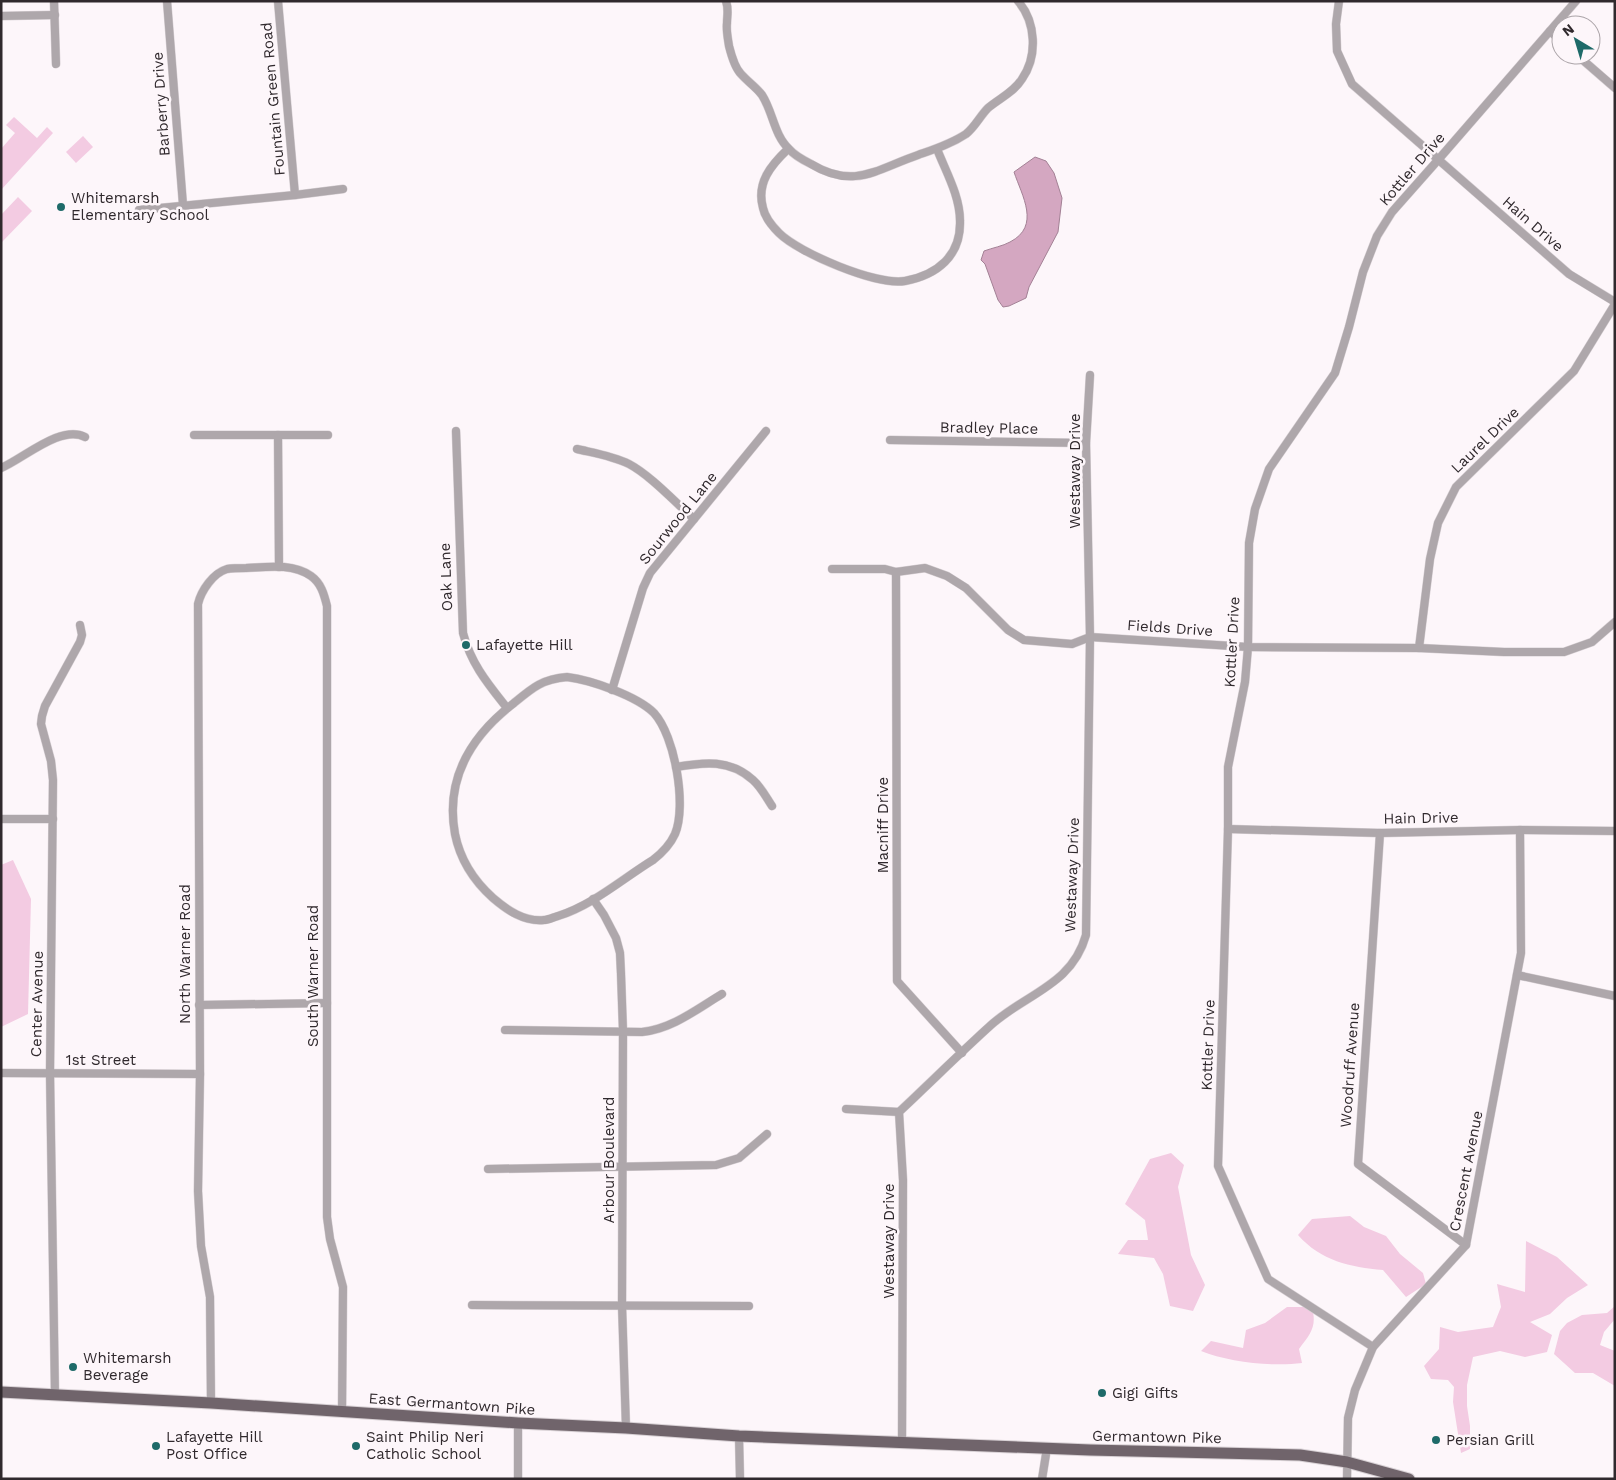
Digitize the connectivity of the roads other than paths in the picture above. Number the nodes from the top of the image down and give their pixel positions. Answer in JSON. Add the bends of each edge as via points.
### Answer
{"nodes":[{"id":1,"x":54,"y":1,"type":"edge"},
{"id":2,"x":167,"y":1,"type":"edge"},
{"id":3,"x":278,"y":1,"type":"edge"},
{"id":4,"x":726,"y":1,"type":"edge"},
{"id":5,"x":1018,"y":1,"type":"edge"},
{"id":6,"x":1339,"y":1,"type":"edge"},
{"id":7,"x":1576,"y":1,"type":"edge"},
{"id":8,"x":55,"y":15,"type":"junction"},
{"id":9,"x":1,"y":16,"type":"edge"},
{"id":10,"x":1550,"y":31,"type":"joint"},
{"id":11,"x":56,"y":64,"type":"dead end"},
{"id":12,"x":1589,"y":65,"type":"edge"},
{"id":13,"x":1615,"y":88,"type":"edge"},
{"id":14,"x":788,"y":149,"type":"junction"},
{"id":15,"x":937,"y":149,"type":"junction"},
{"id":16,"x":1438,"y":160,"type":"junction"},
{"id":17,"x":343,"y":188,"type":"dead end"},
{"id":18,"x":295,"y":195,"type":"junction"},
{"id":19,"x":183,"y":206,"type":"junction"},
{"id":20,"x":139,"y":210,"type":"dead end"},
{"id":21,"x":1615,"y":303,"type":"edge"},
{"id":22,"x":1090,"y":375,"type":"dead end"},
{"id":23,"x":456,"y":431,"type":"dead end"},
{"id":24,"x":766,"y":431,"type":"dead end"},
{"id":25,"x":194,"y":435,"type":"dead end"},
{"id":26,"x":278,"y":435,"type":"junction"},
{"id":27,"x":328,"y":435,"type":"dead end"},
{"id":28,"x":85,"y":437,"type":"dead end"},
{"id":29,"x":890,"y":440,"type":"dead end"},
{"id":30,"x":1086,"y":444,"type":"junction"},
{"id":31,"x":577,"y":449,"type":"dead end"},
{"id":32,"x":1,"y":468,"type":"edge"},
{"id":33,"x":694,"y":519,"type":"junction"},
{"id":34,"x":279,"y":567,"type":"junction"},
{"id":35,"x":832,"y":569,"type":"dead end"},
{"id":36,"x":896,"y":572,"type":"junction"},
{"id":37,"x":1615,"y":622,"type":"edge"},
{"id":38,"x":80,"y":624,"type":"dead end"},
{"id":39,"x":1090,"y":637,"type":"junction"},
{"id":40,"x":1248,"y":647,"type":"junction"},
{"id":41,"x":1419,"y":648,"type":"junction"},
{"id":42,"x":612,"y":690,"type":"junction"},
{"id":43,"x":508,"y":708,"type":"junction"},
{"id":44,"x":676,"y":767,"type":"junction"},
{"id":45,"x":772,"y":806,"type":"dead end"},
{"id":46,"x":1,"y":819,"type":"edge"},
{"id":47,"x":53,"y":819,"type":"junction"},
{"id":48,"x":1228,"y":829,"type":"junction"},
{"id":49,"x":1520,"y":830,"type":"junction"},
{"id":50,"x":1615,"y":831,"type":"edge"},
{"id":51,"x":1380,"y":833,"type":"junction"},
{"id":52,"x":593,"y":899,"type":"junction"},
{"id":53,"x":1517,"y":975,"type":"junction"},
{"id":54,"x":722,"y":994,"type":"dead end"},
{"id":55,"x":1615,"y":996,"type":"edge"},
{"id":56,"x":327,"y":1003,"type":"junction"},
{"id":57,"x":199,"y":1005,"type":"junction"},
{"id":58,"x":505,"y":1030,"type":"dead end"},
{"id":59,"x":623,"y":1031,"type":"junction"},
{"id":60,"x":962,"y":1053,"type":"junction"},
{"id":61,"x":1,"y":1073,"type":"edge"},
{"id":62,"x":50,"y":1073,"type":"junction"},
{"id":63,"x":200,"y":1074,"type":"junction"},
{"id":64,"x":846,"y":1109,"type":"dead end"},
{"id":65,"x":899,"y":1112,"type":"junction"},
{"id":66,"x":767,"y":1134,"type":"dead end"},
{"id":67,"x":622,"y":1166,"type":"junction"},
{"id":68,"x":488,"y":1169,"type":"dead end"},
{"id":69,"x":1466,"y":1245,"type":"junction"},
{"id":70,"x":472,"y":1305,"type":"dead end"},
{"id":71,"x":622,"y":1306,"type":"junction"},
{"id":72,"x":749,"y":1306,"type":"dead end"},
{"id":73,"x":1373,"y":1347,"type":"junction"},
{"id":74,"x":1,"y":1392,"type":"edge"},
{"id":75,"x":55,"y":1396,"type":"junction"},
{"id":76,"x":211,"y":1403,"type":"junction"},
{"id":77,"x":342,"y":1412,"type":"junction"},
{"id":78,"x":518,"y":1423,"type":"junction"},
{"id":79,"x":626,"y":1428,"type":"junction"},
{"id":80,"x":739,"y":1436,"type":"junction"},
{"id":81,"x":902,"y":1442,"type":"junction"},
{"id":82,"x":1047,"y":1448,"type":"junction"},
{"id":83,"x":1347,"y":1462,"type":"junction"},
{"id":84,"x":518,"y":1479,"type":"edge"},
{"id":85,"x":740,"y":1479,"type":"edge"},
{"id":86,"x":1042,"y":1479,"type":"edge"},
{"id":87,"x":1347,"y":1479,"type":"edge"},
{"id":88,"x":1409,"y":1479,"type":"edge"}],
"edges":[{"from":1,"to":8,"type":"street"},
{"from":2,"to":19,"type":"street","name":"Barberry Drive"},
{"from":3,"to":18,"type":"street","name":"Fountain Green Road"},
{"from":4,"to":14,"type":"street","via":[[730,48],[740,73],[762,96]]},
{"from":5,"to":15,"type":"street","via":[[1029,19],[1034,42],[1023,78],[967,133]]},
{"from":6,"to":16,"type":"street","name":"Hain Drive","via":[[1337,51],[1352,84]]},
{"from":7,"to":10,"type":"street","name":"Kottler Drive"},
{"from":8,"to":9,"type":"street"},
{"from":8,"to":11,"type":"street"},
{"from":10,"to":16,"type":"street","name":"Kottler Drive"},
{"from":12,"to":13,"type":"street"},
{"from":14,"to":15,"type":"street","via":[[825,172],[858,176]]},
{"from":14,"to":15,"type":"street","via":[[764,177],[761,192],[768,221],[780,234],[806,251],[842,268],[878,279],[903,281],[932,272],[950,258],[958,240],[958,200]]},
{"from":16,"to":21,"type":"street","name":"Hain Drive","via":[[1569,274]]},
{"from":16,"to":40,"type":"street","name":"Kottler Drive","via":[[1392,212],[1377,236],[1335,373],[1269,469],[1255,509],[1249,543]]},
{"from":17,"to":18,"type":"street"},
{"from":18,"to":19,"type":"street"},
{"from":19,"to":20,"type":"street"},
{"from":21,"to":41,"type":"street","name":"Laurel Drive","via":[[1574,371],[1456,487],[1438,523]]},
{"from":22,"to":30,"type":"street","name":"Westaway Drive"},
{"from":23,"to":43,"type":"street","name":"Oak Lane","via":[[463,633],[467,650],[480,674]]},
{"from":24,"to":33,"type":"street","name":"Sourwood Lane"},
{"from":25,"to":26,"type":"street"},
{"from":26,"to":27,"type":"street"},
{"from":26,"to":34,"type":"street"},
{"from":28,"to":32,"type":"street","via":[[74,434],[56,438]]},
{"from":29,"to":30,"type":"street","name":"Bradley Place"},
{"from":30,"to":39,"type":"street","name":"Westaway Drive"},
{"from":31,"to":33,"type":"street","via":[[629,464]]},
{"from":33,"to":42,"type":"street","name":"Sourwood Lane","via":[[646,580]]},
{"from":34,"to":56,"type":"street","name":"South Warner Road","via":[[312,577],[323,590],[327,606]]},
{"from":34,"to":57,"type":"street","name":"North Warner Road","via":[[226,569],[207,585],[198,604]]},
{"from":35,"to":36,"type":"street","name":"Fields Drive","via":[[885,568]]},
{"from":36,"to":39,"type":"street","name":"Fields Drive","via":[[926,568],[947,576],[966,588],[1008,630],[1024,640],[1072,644]]},
{"from":36,"to":60,"type":"street","name":"Macniff Drive","via":[[897,981]]},
{"from":37,"to":41,"type":"street","name":"Fields Drive","via":[[1592,642],[1564,652]]},
{"from":38,"to":47,"type":"street","name":"Center Avenue","via":[[80,642],[46,706],[41,724],[53,770]]},
{"from":39,"to":40,"type":"street","name":"Fields Drive"},
{"from":39,"to":60,"type":"street","name":"Westaway Drive","via":[[1086,934],[1082,948],[1060,978],[993,1023]]},
{"from":40,"to":41,"type":"street","name":"Fields Drive"},
{"from":40,"to":48,"type":"street","name":"Kottler Drive","via":[[1245,682],[1228,767]]},
{"from":42,"to":43,"type":"street","via":[[580,678],[553,678],[542,682]]},
{"from":42,"to":44,"type":"street","via":[[635,699],[654,713],[672,746]]},
{"from":43,"to":52,"type":"street","via":[[477,740],[456,780],[453,825],[462,858],[480,886],[502,906],[522,917],[544,920]]},
{"from":44,"to":45,"type":"street","via":[[712,762],[726,765],[754,781]]},
{"from":44,"to":52,"type":"street","via":[[680,814],[674,835],[664,852]]},
{"from":46,"to":47,"type":"street"},
{"from":47,"to":62,"type":"street","name":"Center Avenue"},
{"from":48,"to":51,"type":"street","name":"Hain Drive"},
{"from":48,"to":73,"type":"street","name":"Kottler Drive","via":[[1218,1166],[1268,1279]]},
{"from":49,"to":50,"type":"street","name":"Hain Drive"},
{"from":49,"to":51,"type":"street","name":"Hain Drive"},
{"from":49,"to":53,"type":"street","name":"Crescent Avenue","via":[[1521,953]]},
{"from":51,"to":69,"type":"street","name":"Woodruff Avenue","via":[[1358,1164]]},
{"from":52,"to":59,"type":"street","name":"Arbour Boulevard","via":[[611,927],[620,953]]},
{"from":53,"to":55,"type":"street"},
{"from":53,"to":69,"type":"street","name":"Crescent Avenue"},
{"from":54,"to":59,"type":"street","via":[[664,1028]]},
{"from":56,"to":57,"type":"street"},
{"from":56,"to":77,"type":"street","name":"South Warner Road","via":[[327,1217],[343,1287]]},
{"from":57,"to":63,"type":"street","name":"North Warner Road"},
{"from":58,"to":59,"type":"street"},
{"from":59,"to":67,"type":"street","name":"Arbour Boulevard"},
{"from":60,"to":65,"type":"street","name":"Westaway Drive"},
{"from":61,"to":62,"type":"street","name":"1st Street"},
{"from":62,"to":63,"type":"street","name":"1st Street"},
{"from":62,"to":75,"type":"street","name":"Center Avenue"},
{"from":63,"to":76,"type":"street","name":"North Warner Road","via":[[198,1190],[201,1246],[210,1296]]},
{"from":64,"to":65,"type":"street"},
{"from":65,"to":81,"type":"street","name":"Westaway Drive","via":[[903,1180]]},
{"from":66,"to":67,"type":"street","via":[[746,1153],[724,1163]]},
{"from":67,"to":68,"type":"street"},
{"from":67,"to":71,"type":"street","name":"Arbour Boulevard"},
{"from":69,"to":73,"type":"street","name":"Crescent Avenue"},
{"from":70,"to":71,"type":"street"},
{"from":71,"to":72,"type":"street"},
{"from":71,"to":79,"type":"street","name":"Arbour Boulevard"},
{"from":73,"to":83,"type":"street","name":"Crescent Avenue","via":[[1355,1390],[1348,1418]]},
{"from":74,"to":75,"type":"main road","name":"East Germantown Pike"},
{"from":75,"to":76,"type":"main road","name":"East Germantown Pike"},
{"from":76,"to":77,"type":"main road","name":"East Germantown Pike"},
{"from":77,"to":78,"type":"main road","name":"East Germantown Pike"},
{"from":78,"to":79,"type":"main road","name":"East Germantown Pike"},
{"from":78,"to":84,"type":"street"},
{"from":79,"to":80,"type":"main road","name":"East Germantown Pike"},
{"from":80,"to":81,"type":"main road","name":"East Germantown Pike"},
{"from":80,"to":85,"type":"street"},
{"from":81,"to":82,"type":"main road","name":"Germantown Pike"},
{"from":82,"to":83,"type":"main road","name":"Germantown Pike","via":[[1300,1455]]},
{"from":82,"to":86,"type":"street"},
{"from":83,"to":87,"type":"street","name":"Crescent Avenue"},
{"from":83,"to":88,"type":"main road","name":"Germantown Pike"}]}
